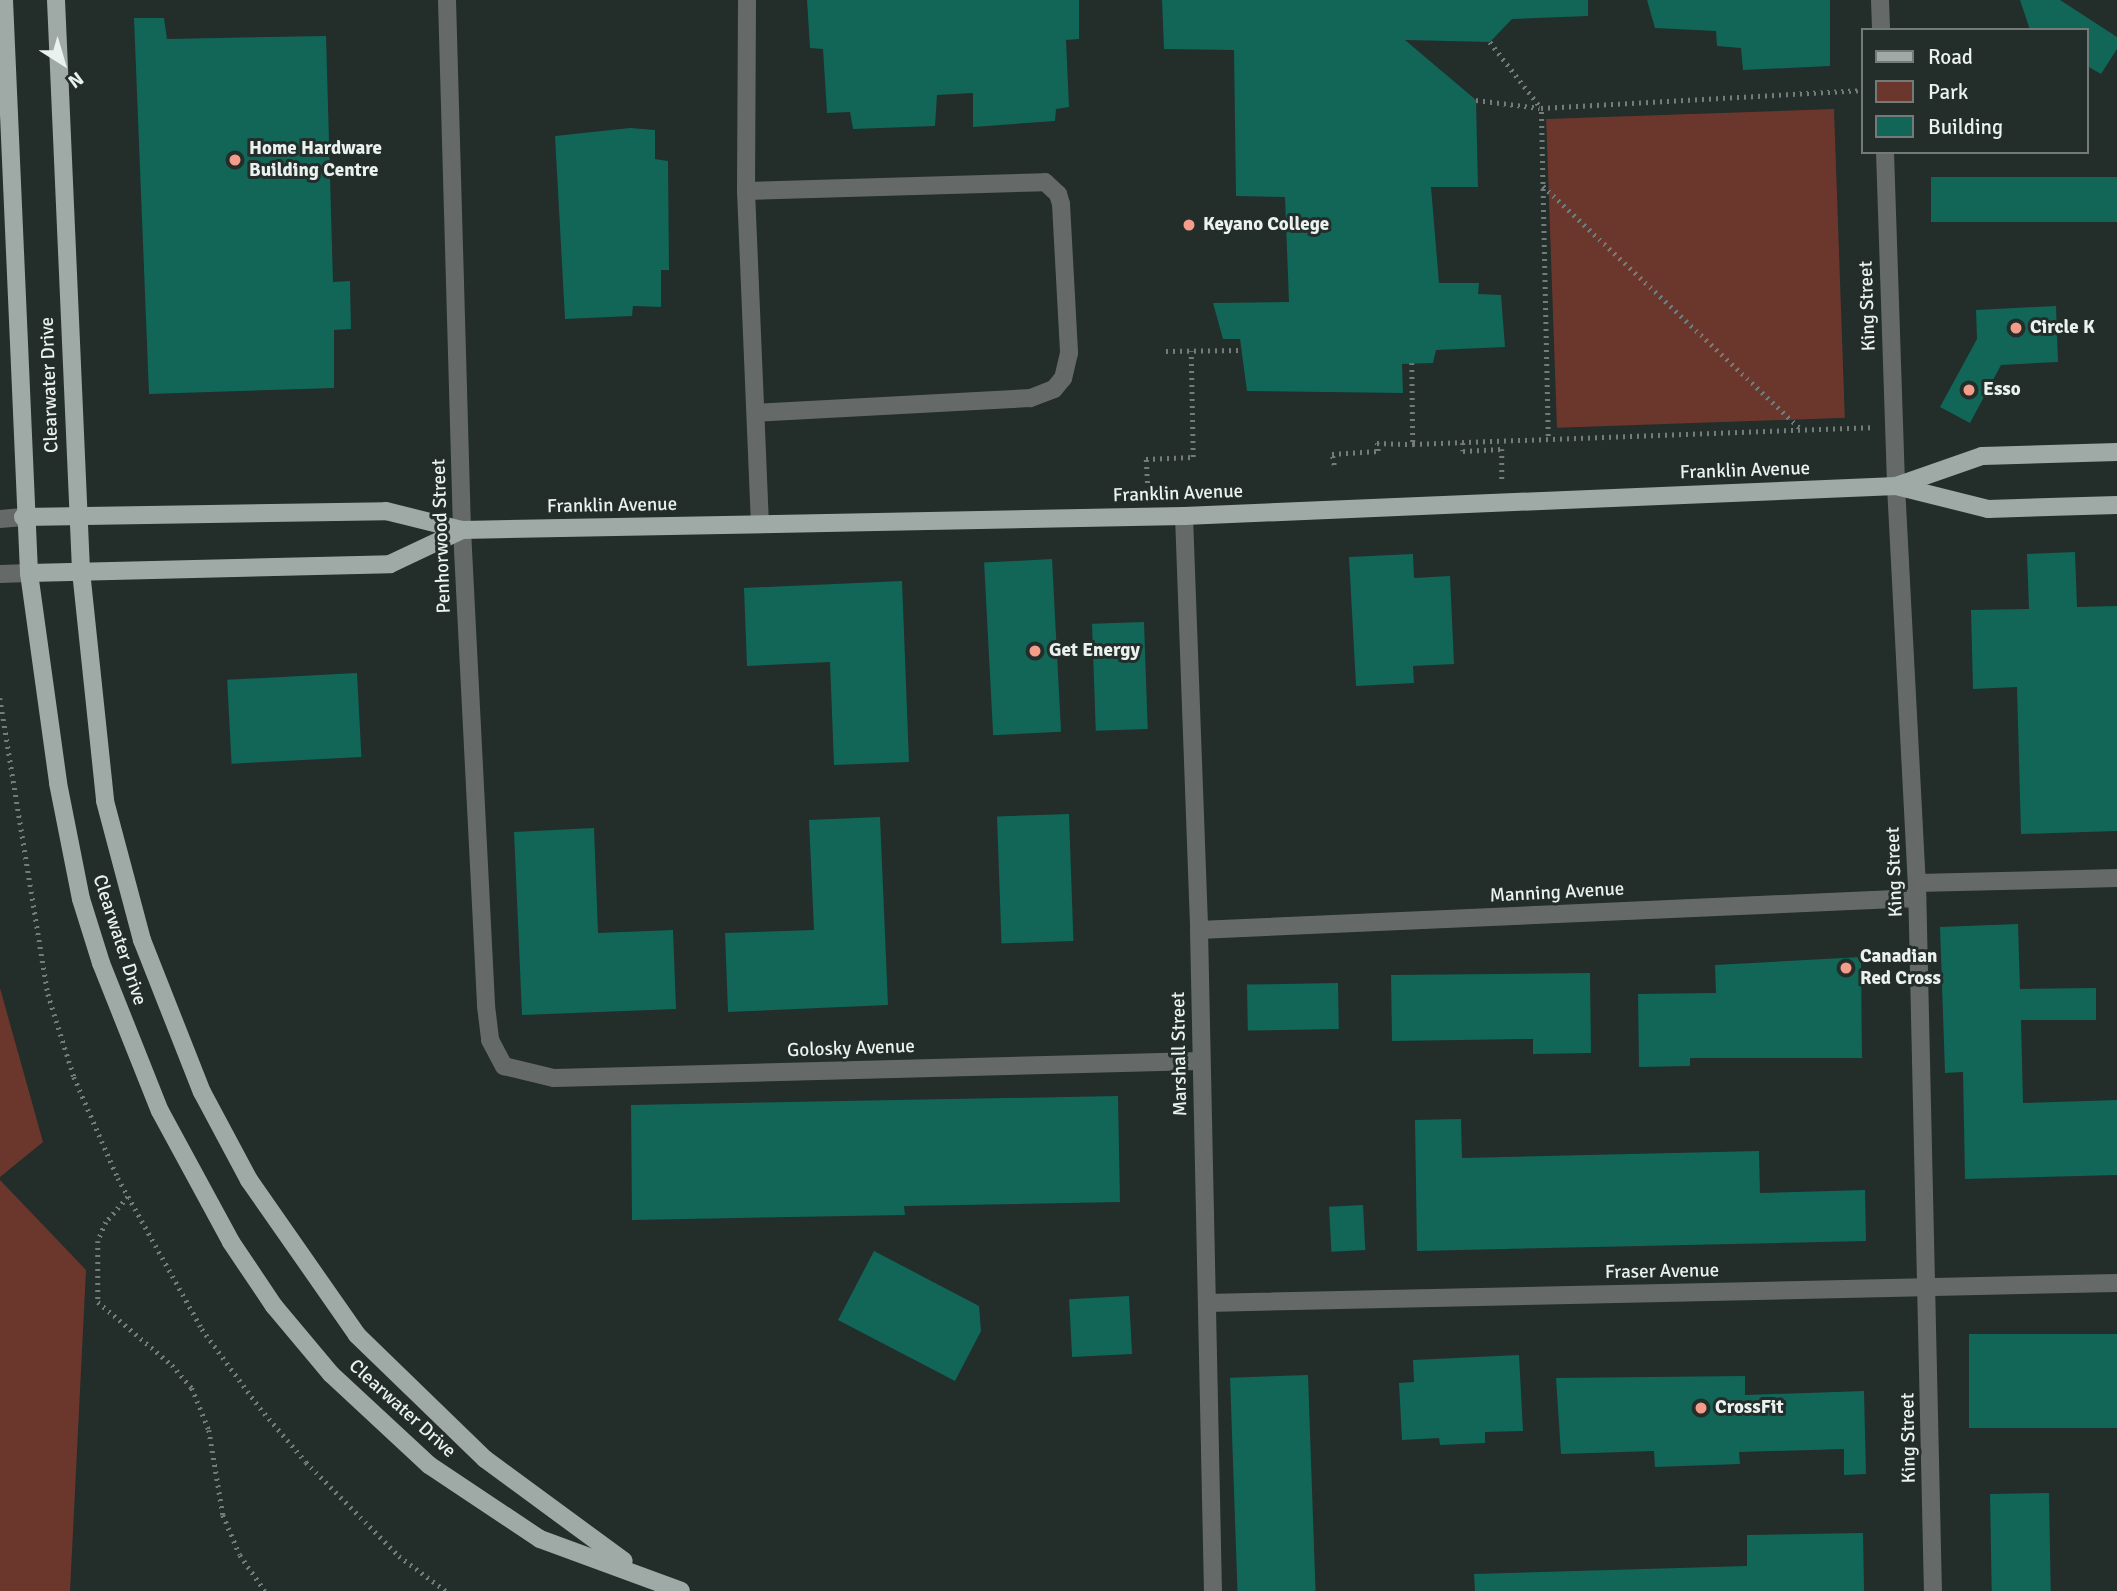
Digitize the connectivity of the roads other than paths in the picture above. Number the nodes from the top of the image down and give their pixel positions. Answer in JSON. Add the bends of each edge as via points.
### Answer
{"nodes":[{"id":1,"x":4,"y":0,"type":"edge"},
{"id":2,"x":55,"y":0,"type":"edge"},
{"id":3,"x":447,"y":0,"type":"edge"},
{"id":4,"x":747,"y":0,"type":"edge"},
{"id":5,"x":1880,"y":0,"type":"edge"},
{"id":6,"x":1881,"y":28,"type":"edge"},
{"id":7,"x":1885,"y":154,"type":"edge"},
{"id":8,"x":746,"y":191,"type":"junction"},
{"id":9,"x":756,"y":413,"type":"junction"},
{"id":10,"x":2117,"y":452,"type":"edge"},
{"id":11,"x":1896,"y":486,"type":"junction"},
{"id":12,"x":2117,"y":505,"type":"edge"},
{"id":13,"x":76,"y":515,"type":"junction"},
{"id":14,"x":1184,"y":516,"type":"junction"},
{"id":15,"x":23,"y":517,"type":"junction"},
{"id":16,"x":0,"y":519,"type":"edge"},
{"id":17,"x":760,"y":524,"type":"junction"},
{"id":18,"x":462,"y":530,"type":"junction"},
{"id":19,"x":80,"y":571,"type":"junction"},
{"id":20,"x":29,"y":573,"type":"junction"},
{"id":21,"x":0,"y":574,"type":"edge"},
{"id":22,"x":2117,"y":878,"type":"edge"},
{"id":23,"x":1917,"y":890,"type":"junction"},
{"id":24,"x":1199,"y":930,"type":"junction"},
{"id":25,"x":1200,"y":1061,"type":"junction"},
{"id":26,"x":504,"y":1066,"type":"joint"},
{"id":27,"x":2117,"y":1283,"type":"edge"},
{"id":28,"x":1928,"y":1287,"type":"junction"},
{"id":29,"x":1207,"y":1303,"type":"junction"},
{"id":30,"x":647,"y":1576,"type":"junction"},
{"id":31,"x":681,"y":1591,"type":"edge"},
{"id":32,"x":1213,"y":1591,"type":"edge"},
{"id":33,"x":1933,"y":1591,"type":"edge"}],
"edges":[{"from":1,"to":15,"type":"main road","name":"Clearwater Drive"},
{"from":2,"to":13,"type":"main road","name":"Clearwater Drive"},
{"from":3,"to":18,"type":"street","name":"Penhorwood Street"},
{"from":4,"to":8,"type":"street"},
{"from":5,"to":6,"type":"street"},
{"from":7,"to":11,"type":"street","name":"King Street"},
{"from":8,"to":9,"type":"street"},
{"from":8,"to":9,"type":"street","via":[[1045,182],[1058,194],[1060,204],[1069,353],[1063,377],[1054,389],[1030,398]]},
{"from":9,"to":17,"type":"street"},
{"from":10,"to":11,"type":"main road","name":"Franklin Avenue","via":[[1982,456]]},
{"from":11,"to":12,"type":"main road","name":"Franklin Avenue","via":[[1987,509]]},
{"from":11,"to":14,"type":"main road","name":"Franklin Avenue"},
{"from":11,"to":23,"type":"street","name":"King Street"},
{"from":13,"to":15,"type":"main road","name":"Franklin Avenue"},
{"from":13,"to":18,"type":"main road","name":"Franklin Avenue","via":[[386,511]]},
{"from":13,"to":19,"type":"main road","name":"Clearwater Drive"},
{"from":14,"to":17,"type":"main road","name":"Franklin Avenue"},
{"from":14,"to":24,"type":"street","name":"Marshall Street"},
{"from":15,"to":16,"type":"street","name":"Franklin Avenue"},
{"from":15,"to":20,"type":"main road","name":"Clearwater Drive"},
{"from":17,"to":18,"type":"main road","name":"Franklin Avenue"},
{"from":18,"to":19,"type":"main road","name":"Franklin Avenue","via":[[390,564]]},
{"from":18,"to":26,"type":"street","name":"Penhorwood Street","via":[[486,1006],[490,1040]]},
{"from":19,"to":20,"type":"main road","name":"Franklin Avenue"},
{"from":19,"to":30,"type":"main road","name":"Clearwater Drive","via":[[105,801],[120,870],[177,1033],[249,1180],[357,1335],[419,1399],[553,1511]]},
{"from":20,"to":21,"type":"street","name":"Franklin Avenue"},
{"from":20,"to":30,"type":"main road","name":"Clearwater Drive","via":[[58,783],[80,899],[100,963],[160,1111],[231,1242],[274,1306],[331,1374],[429,1465],[540,1539]]},
{"from":22,"to":23,"type":"street","name":"Manning Avenue"},
{"from":23,"to":24,"type":"street","name":"Manning Avenue"},
{"from":23,"to":28,"type":"street","name":"King Street"},
{"from":24,"to":25,"type":"street","name":"Marshall Street"},
{"from":25,"to":26,"type":"street","name":"Golosky Avenue","via":[[554,1078]]},
{"from":25,"to":29,"type":"street","name":"Marshall Street"},
{"from":27,"to":28,"type":"street","name":"Fraser Avenue"},
{"from":28,"to":29,"type":"street","name":"Fraser Avenue"},
{"from":28,"to":33,"type":"street","name":"King Street"},
{"from":29,"to":32,"type":"street","name":"Marshall Street"},
{"from":30,"to":31,"type":"main road","name":"Clearwater Drive"}]}
